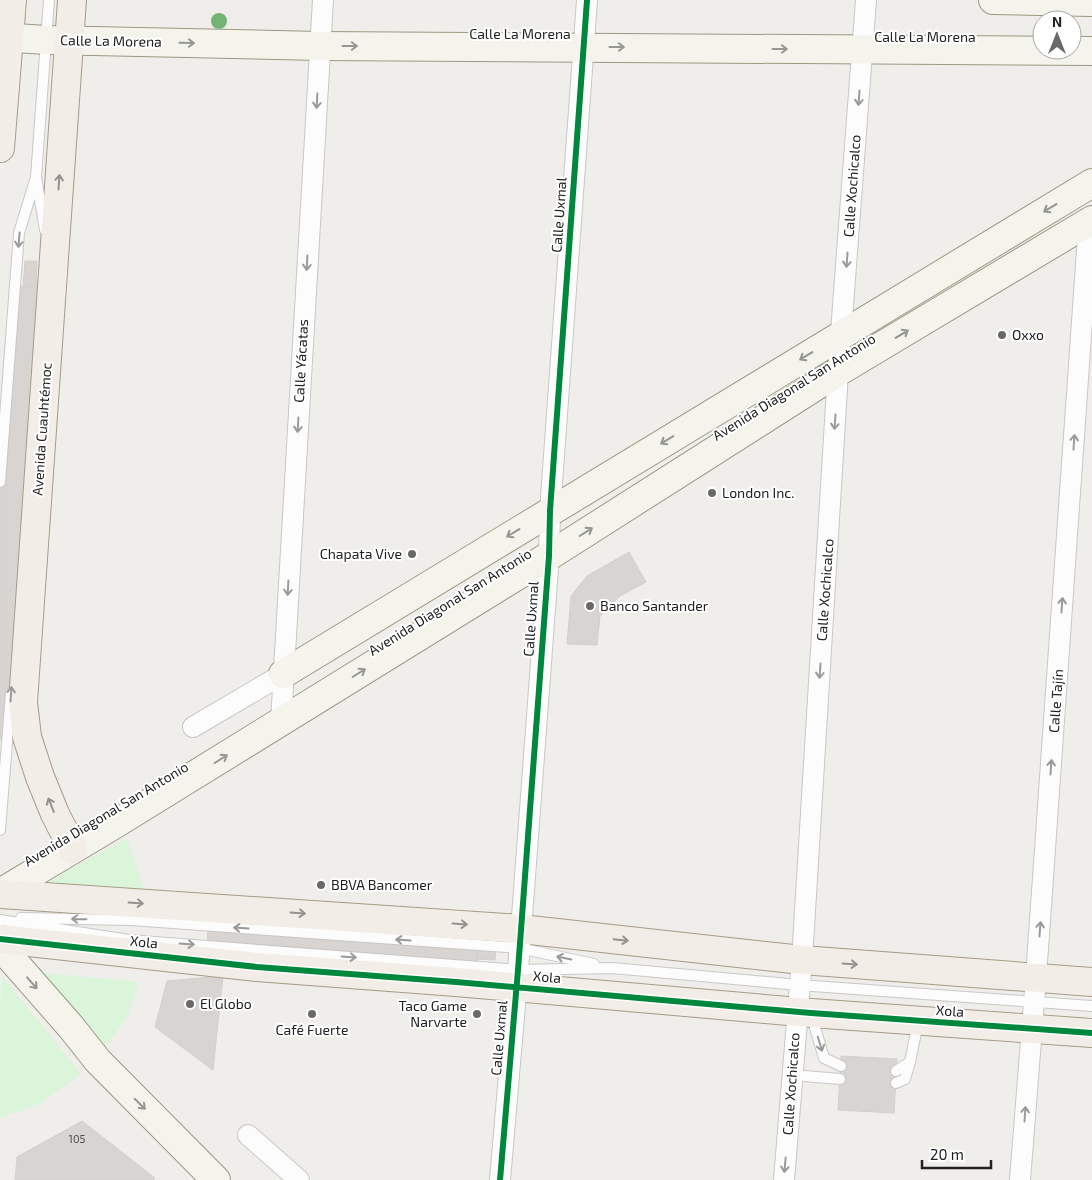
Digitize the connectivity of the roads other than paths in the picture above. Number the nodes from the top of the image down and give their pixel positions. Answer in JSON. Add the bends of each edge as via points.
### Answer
{"nodes":[{"id":1,"x":12,"y":0,"type":"edge"},
{"id":2,"x":49,"y":0,"type":"edge"},
{"id":3,"x":72,"y":0,"type":"edge"},
{"id":4,"x":323,"y":0,"type":"edge"},
{"id":5,"x":587,"y":0,"type":"edge"},
{"id":6,"x":866,"y":0,"type":"edge"},
{"id":7,"x":993,"y":0,"type":"edge"},
{"id":8,"x":1092,"y":2,"type":"edge"},
{"id":9,"x":4,"y":38,"type":"edge"},
{"id":10,"x":57,"y":40,"type":"junction"},
{"id":11,"x":320,"y":46,"type":"junction"},
{"id":12,"x":584,"y":47,"type":"junction"},
{"id":13,"x":862,"y":49,"type":"junction"},
{"id":14,"x":1092,"y":51,"type":"edge"},
{"id":15,"x":0,"y":148,"type":"edge"},
{"id":16,"x":1092,"y":168,"type":"edge"},
{"id":17,"x":36,"y":177,"type":"junction"},
{"id":18,"x":1092,"y":183,"type":"edge"},
{"id":19,"x":1090,"y":221,"type":"edge"},
{"id":20,"x":39,"y":324,"type":"dead end"},
{"id":21,"x":841,"y":334,"type":"junction"},
{"id":22,"x":838,"y":372,"type":"junction"},
{"id":23,"x":0,"y":482,"type":"edge"},
{"id":24,"x":550,"y":511,"type":"junction"},
{"id":25,"x":549,"y":556,"type":"junction"},
{"id":26,"x":283,"y":674,"type":"junction"},
{"id":27,"x":12,"y":680,"type":"dead end"},
{"id":28,"x":281,"y":722,"type":"junction"},
{"id":29,"x":193,"y":727,"type":"dead end"},
{"id":30,"x":0,"y":830,"type":"edge"},
{"id":31,"x":73,"y":849,"type":"junction"},
{"id":32,"x":0,"y":894,"type":"edge"},
{"id":33,"x":0,"y":919,"type":"edge"},
{"id":34,"x":520,"y":938,"type":"junction"},
{"id":35,"x":0,"y":939,"type":"edge"},
{"id":36,"x":0,"y":946,"type":"edge"},
{"id":37,"x":612,"y":968,"type":"junction"},
{"id":38,"x":517,"y":979,"type":"junction"},
{"id":39,"x":1092,"y":982,"type":"edge"},
{"id":40,"x":1035,"y":990,"type":"junction"},
{"id":41,"x":802,"y":992,"type":"junction"},
{"id":42,"x":1092,"y":1006,"type":"edge"},
{"id":43,"x":919,"y":1021,"type":"junction"},
{"id":44,"x":1032,"y":1029,"type":"junction"},
{"id":45,"x":1092,"y":1033,"type":"edge"},
{"id":46,"x":910,"y":1062,"type":"junction"},
{"id":47,"x":841,"y":1066,"type":"dead end"},
{"id":48,"x":896,"y":1071,"type":"dead end"},
{"id":49,"x":792,"y":1075,"type":"junction"},
{"id":50,"x":840,"y":1079,"type":"dead end"},
{"id":51,"x":896,"y":1083,"type":"dead end"},
{"id":52,"x":248,"y":1135,"type":"dead end"},
{"id":53,"x":206,"y":1174,"type":"edge"},
{"id":54,"x":299,"y":1180,"type":"edge"},
{"id":55,"x":500,"y":1180,"type":"edge"},
{"id":56,"x":784,"y":1180,"type":"edge"},
{"id":57,"x":1020,"y":1180,"type":"edge"}],
"edges":[{"from":1,"to":9,"type":"main road"},
{"from":2,"to":10,"type":"lane","name":"Avenida Cuauhtémoc"},
{"from":3,"to":10,"type":"main road","name":"Avenida Cuauhtémoc"},
{"from":4,"to":11,"type":"street","name":"Calle Yácatas"},
{"from":5,"to":12,"type":"street","name":"Calle Uxmal"},
{"from":6,"to":13,"type":"street","name":"Calle Xochicalco"},
{"from":7,"to":8,"type":"street"},
{"from":9,"to":10,"type":"street","name":"Calle La Morena"},
{"from":9,"to":15,"type":"main road"},
{"from":10,"to":11,"type":"street","name":"Calle La Morena","one_way":true},
{"from":10,"to":17,"type":"lane","name":"Avenida Cuauhtémoc"},
{"from":31,"to":10,"type":"main road","name":"Avenida Cuauhtémoc","one_way":true,"via":[[40,776],[27,737],[23,702]]},
{"from":11,"to":12,"type":"street","name":"Calle La Morena","one_way":true},
{"from":11,"to":26,"type":"street","name":"Calle Yácatas","one_way":true},
{"from":12,"to":13,"type":"street","name":"Calle La Morena","one_way":true},
{"from":12,"to":24,"type":"street","name":"Calle Uxmal"},
{"from":13,"to":14,"type":"street","name":"Calle La Morena"},
{"from":13,"to":21,"type":"street","name":"Calle Xochicalco","one_way":true},
{"from":16,"to":18,"type":"street"},
{"from":17,"to":20,"type":"lane","name":"Avenida Cuauhtémoc","via":[[46,234]]},
{"from":17,"to":23,"type":"lane","name":"Avenida Cuauhtémoc","one_way":true,"via":[[19,233]]},
{"from":18,"to":21,"type":"street","name":"Avenida Diagonal San Antonio","one_way":true},
{"from":22,"to":19,"type":"street","name":"Avenida Diagonal San Antonio","one_way":true},
{"from":40,"to":19,"type":"street","name":"Calle Tajín","one_way":true},
{"from":21,"to":22,"type":"street","name":"Calle Xochicalco"},
{"from":21,"to":24,"type":"street","name":"Avenida Diagonal San Antonio","one_way":true},
{"from":25,"to":22,"type":"street","name":"Avenida Diagonal San Antonio","one_way":true},
{"from":22,"to":41,"type":"street","name":"Calle Xochicalco","one_way":true},
{"from":24,"to":25,"type":"street","name":"Calle Uxmal"},
{"from":24,"to":26,"type":"street","name":"Avenida Diagonal San Antonio","one_way":true},
{"from":28,"to":25,"type":"street","name":"Avenida Diagonal San Antonio","one_way":true},
{"from":25,"to":34,"type":"street","name":"Calle Uxmal"},
{"from":26,"to":28,"type":"street","name":"Calle Yácatas"},
{"from":26,"to":29,"type":"street","name":"Avenida Diagonal San Antonio"},
{"from":30,"to":27,"type":"lane","one_way":true},
{"from":31,"to":28,"type":"street","name":"Avenida Diagonal San Antonio","one_way":true},
{"from":31,"to":32,"type":"street","name":"Avenida Diagonal San Antonio"},
{"from":32,"to":34,"type":"main road","name":"Xola","one_way":true},
{"from":34,"to":33,"type":"lane","one_way":true,"via":[[131,920]]},
{"from":33,"to":38,"type":"lane","one_way":true,"via":[[129,940]]},
{"from":37,"to":34,"type":"lane","one_way":true},
{"from":34,"to":38,"type":"street","name":"Calle Uxmal"},
{"from":34,"to":41,"type":"main road","name":"Xola","one_way":true},
{"from":35,"to":38,"type":"main road","name":"Xola","via":[[257,967]]},
{"from":36,"to":53,"type":"street","one_way":true,"via":[[98,1061]]},
{"from":37,"to":38,"type":"lane"},
{"from":37,"to":41,"type":"lane"},
{"from":38,"to":41,"type":"main road","name":"Xola"},
{"from":38,"to":55,"type":"street","name":"Calle Uxmal"},
{"from":39,"to":40,"type":"main road","name":"Xola"},
{"from":40,"to":41,"type":"main road","name":"Xola"},
{"from":40,"to":42,"type":"lane"},
{"from":40,"to":44,"type":"street","name":"Calle Tajín"},
{"from":41,"to":43,"type":"main road","name":"Xola"},
{"from":41,"to":47,"type":"lane","one_way":true,"via":[[824,1058]]},
{"from":41,"to":49,"type":"street","name":"Calle Xochicalco"},
{"from":43,"to":44,"type":"main road","name":"Xola"},
{"from":43,"to":46,"type":"lane"},
{"from":44,"to":45,"type":"main road","name":"Xola"},
{"from":57,"to":44,"type":"street","name":"Calle Tajín","one_way":true},
{"from":46,"to":48,"type":"lane"},
{"from":46,"to":51,"type":"lane","via":[[905,1079]]},
{"from":49,"to":50,"type":"lane"},
{"from":49,"to":56,"type":"street","name":"Calle Xochicalco","one_way":true},
{"from":52,"to":54,"type":"street"}]}
